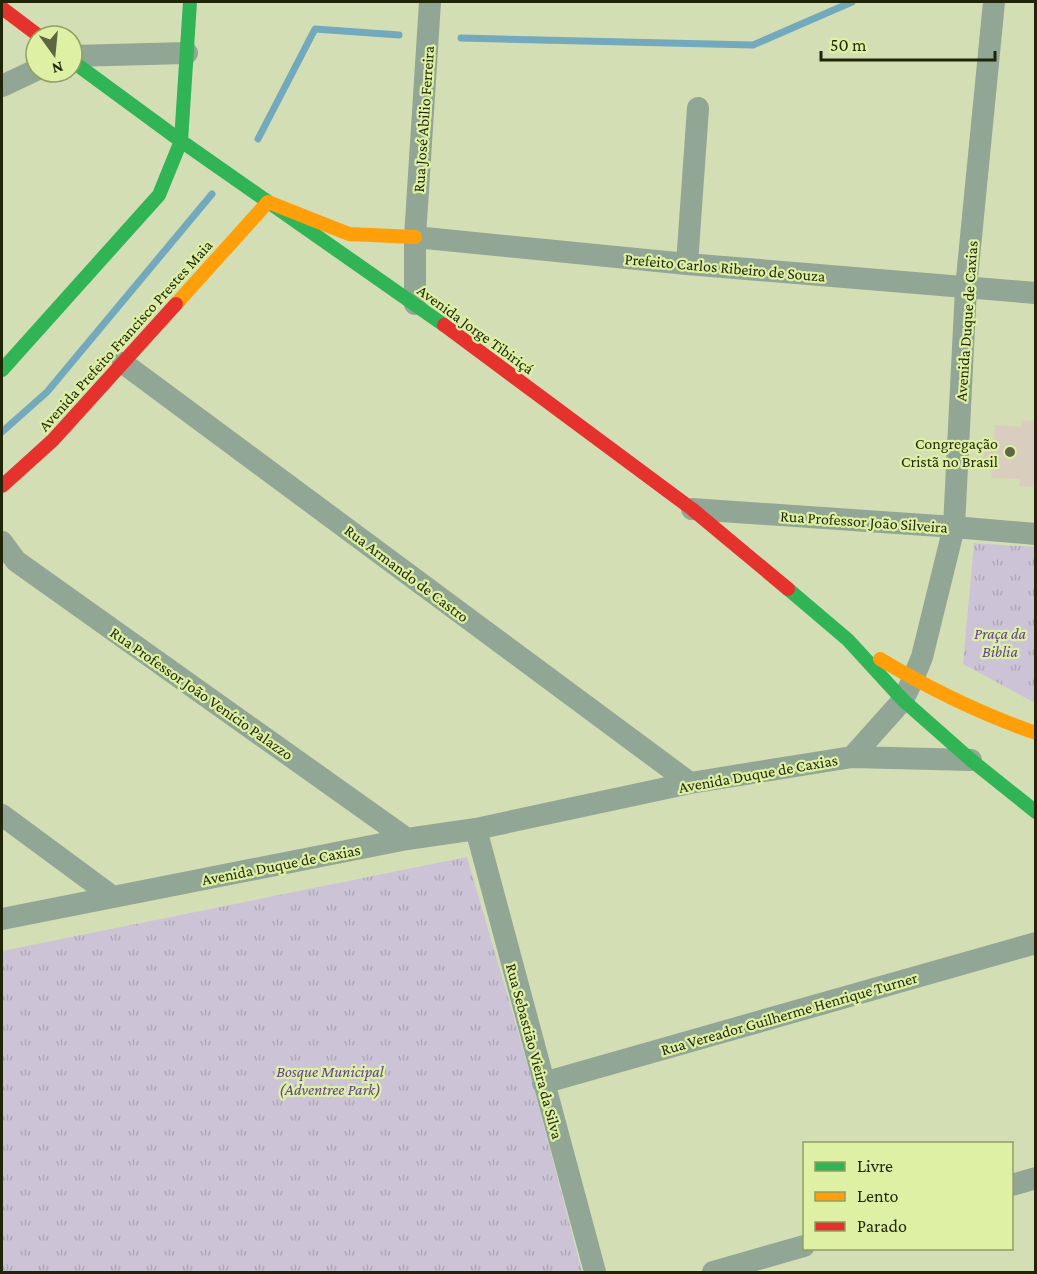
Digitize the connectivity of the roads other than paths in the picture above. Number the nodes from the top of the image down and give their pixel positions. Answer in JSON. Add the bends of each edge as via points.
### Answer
{"nodes":[{"id":1,"x":190,"y":2,"type":"edge"},
{"id":2,"x":430,"y":2,"type":"edge"},
{"id":3,"x":994,"y":2,"type":"edge"},
{"id":4,"x":2,"y":8,"type":"edge"},
{"id":5,"x":24,"y":25,"type":"edge"},
{"id":6,"x":187,"y":53,"type":"junction"},
{"id":7,"x":84,"y":57,"type":"edge"},
{"id":8,"x":84,"y":67,"type":"edge"},
{"id":9,"x":24,"y":76,"type":"edge"},
{"id":10,"x":2,"y":86,"type":"edge"},
{"id":11,"x":698,"y":108,"type":"dead end"},
{"id":12,"x":181,"y":141,"type":"junction"},
{"id":13,"x":268,"y":202,"type":"junction"},
{"id":14,"x":415,"y":237,"type":"junction"},
{"id":15,"x":687,"y":264,"type":"junction"},
{"id":16,"x":966,"y":288,"type":"junction"},
{"id":17,"x":1035,"y":293,"type":"edge"},
{"id":18,"x":416,"y":304,"type":"junction"},
{"id":19,"x":123,"y":363,"type":"junction"},
{"id":20,"x":2,"y":370,"type":"edge"},
{"id":21,"x":2,"y":486,"type":"edge"},
{"id":22,"x":692,"y":509,"type":"junction"},
{"id":23,"x":954,"y":526,"type":"junction"},
{"id":24,"x":1035,"y":534,"type":"edge"},
{"id":25,"x":2,"y":542,"type":"edge"},
{"id":26,"x":848,"y":640,"type":"junction"},
{"id":27,"x":913,"y":679,"type":"junction"},
{"id":28,"x":903,"y":700,"type":"junction"},
{"id":29,"x":1035,"y":733,"type":"edge"},
{"id":30,"x":852,"y":757,"type":"junction"},
{"id":31,"x":971,"y":760,"type":"junction"},
{"id":32,"x":690,"y":783,"type":"junction"},
{"id":33,"x":1034,"y":806,"type":"edge"},
{"id":34,"x":2,"y":815,"type":"edge"},
{"id":35,"x":476,"y":829,"type":"junction"},
{"id":36,"x":407,"y":839,"type":"junction"},
{"id":37,"x":113,"y":897,"type":"junction"},
{"id":38,"x":2,"y":919,"type":"edge"},
{"id":39,"x":1035,"y":943,"type":"edge"},
{"id":40,"x":543,"y":1083,"type":"junction"},
{"id":41,"x":1035,"y":1178,"type":"edge"},
{"id":42,"x":1013,"y":1184,"type":"edge"},
{"id":43,"x":803,"y":1246,"type":"edge"},
{"id":44,"x":595,"y":1272,"type":"edge"},
{"id":45,"x":713,"y":1272,"type":"edge"}],
"edges":[{"from":1,"to":6,"type":"street"},
{"from":2,"to":14,"type":"street","name":"Rua José Abilio Ferreira"},
{"from":3,"to":16,"type":"street","name":"Avenida Duque de Caxias"},
{"from":4,"to":5,"type":"street"},
{"from":6,"to":7,"type":"street"},
{"from":6,"to":12,"type":"street"},
{"from":8,"to":12,"type":"street","name":"Avenida Jorge Tibiriçá"},
{"from":9,"to":10,"type":"street"},
{"from":11,"to":15,"type":"street"},
{"from":12,"to":13,"type":"street","name":"Avenida Jorge Tibiriçá"},
{"from":12,"to":20,"type":"street","via":[[159,195]]},
{"from":13,"to":14,"type":"street","via":[[349,234]]},
{"from":13,"to":18,"type":"street","name":"Avenida Jorge Tibiriçá"},
{"from":13,"to":19,"type":"street","name":"Avenida Prefeito Francisco Prestes Maia"},
{"from":14,"to":15,"type":"street","name":"Prefeito Carlos Ribeiro de Souza"},
{"from":14,"to":18,"type":"street","name":"Rua José Abilio Ferreira"},
{"from":15,"to":16,"type":"street","name":"Prefeito Carlos Ribeiro de Souza"},
{"from":16,"to":17,"type":"street","name":"Prefeito Carlos Ribeiro de Souza"},
{"from":16,"to":23,"type":"street","name":"Avenida Duque de Caxias"},
{"from":18,"to":22,"type":"street","name":"Avenida Jorge Tibiriçá"},
{"from":19,"to":21,"type":"street","name":"Avenida Prefeito Francisco Prestes Maia","via":[[53,440]]},
{"from":19,"to":32,"type":"street","name":"Rua Armando de Castro"},
{"from":22,"to":23,"type":"street","name":"Rua Professor João Silveira"},
{"from":22,"to":26,"type":"street","name":"Avenida Jorge Tibiriçá"},
{"from":23,"to":24,"type":"street","name":"Rua Professor João Silveira"},
{"from":23,"to":27,"type":"street","name":"Avenida Duque de Caxias"},
{"from":25,"to":36,"type":"street","name":"Rua Professor João Venício Palazzo","via":[[16,561]]},
{"from":26,"to":27,"type":"street"},
{"from":26,"to":28,"type":"street"},
{"from":27,"to":28,"type":"street","name":"Avenida Duque de Caxias"},
{"from":27,"to":29,"type":"street","via":[[988,716]]},
{"from":28,"to":30,"type":"street","name":"Avenida Duque de Caxias"},
{"from":28,"to":31,"type":"street"},
{"from":30,"to":31,"type":"street"},
{"from":30,"to":32,"type":"street","name":"Avenida Duque de Caxias"},
{"from":31,"to":33,"type":"street"},
{"from":32,"to":35,"type":"street","name":"Avenida Duque de Caxias"},
{"from":34,"to":37,"type":"street"},
{"from":35,"to":36,"type":"street","name":"Avenida Duque de Caxias"},
{"from":35,"to":40,"type":"street","name":"Rua Sebastião Vieira da Silva"},
{"from":36,"to":37,"type":"street","name":"Avenida Duque de Caxias"},
{"from":37,"to":38,"type":"street","name":"Avenida Duque de Caxias"},
{"from":39,"to":40,"type":"street","name":"Rua Vereador Guilherme Henrique Turner"},
{"from":40,"to":44,"type":"street","name":"Rua Sebastião Vieira da Silva"},
{"from":41,"to":42,"type":"street"},
{"from":43,"to":45,"type":"street"}]}
